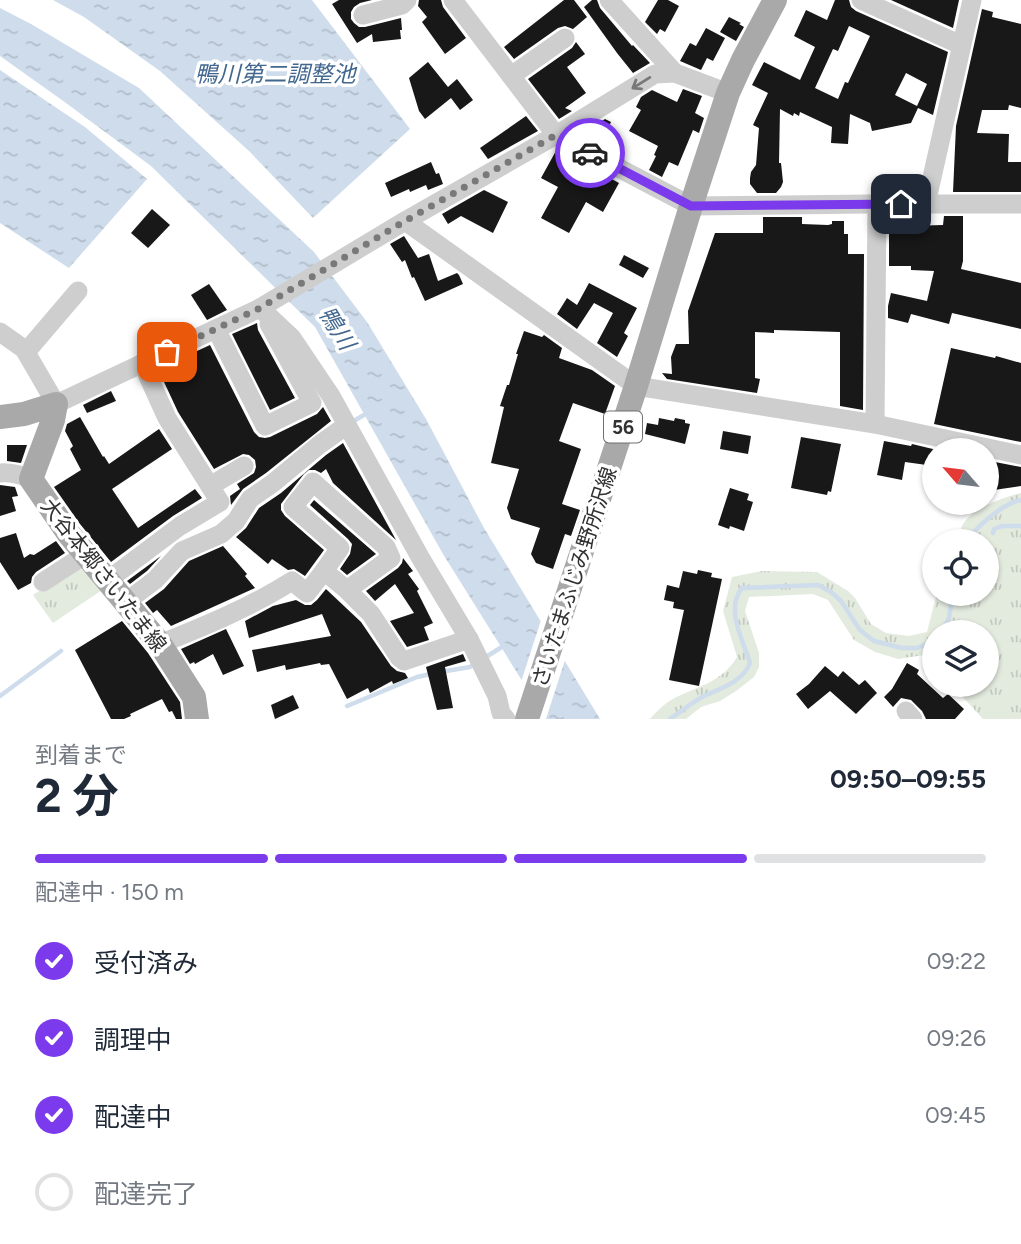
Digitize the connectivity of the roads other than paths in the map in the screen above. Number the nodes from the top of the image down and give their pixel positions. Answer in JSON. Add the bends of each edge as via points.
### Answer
{"nodes":[{"id":1,"x":407,"y":0,"type":"edge"},
{"id":2,"x":453,"y":0,"type":"edge"},
{"id":3,"x":608,"y":0,"type":"edge"},
{"id":4,"x":775,"y":0,"type":"edge"},
{"id":5,"x":861,"y":0,"type":"edge"},
{"id":6,"x":972,"y":0,"type":"edge"},
{"id":7,"x":363,"y":15,"type":"dead end"},
{"id":8,"x":565,"y":38,"type":"dead end"},
{"id":9,"x":961,"y":45,"type":"junction"},
{"id":10,"x":675,"y":73,"type":"junction"},
{"id":11,"x":511,"y":76,"type":"junction"},
{"id":12,"x":728,"y":93,"type":"junction"},
{"id":13,"x":556,"y":135,"type":"junction"},
{"id":14,"x":877,"y":204,"type":"junction"},
{"id":15,"x":926,"y":204,"type":"junction"},
{"id":16,"x":1021,"y":204,"type":"edge"},
{"id":17,"x":691,"y":206,"type":"junction"},
{"id":18,"x":405,"y":221,"type":"junction"},
{"id":19,"x":78,"y":290,"type":"dead end"},
{"id":20,"x":263,"y":306,"type":"junction"},
{"id":21,"x":216,"y":329,"type":"junction"},
{"id":22,"x":0,"y":332,"type":"edge"},
{"id":23,"x":26,"y":352,"type":"junction"},
{"id":24,"x":142,"y":363,"type":"junction"},
{"id":25,"x":636,"y":386,"type":"junction"},
{"id":26,"x":56,"y":404,"type":"junction"},
{"id":27,"x":0,"y":417,"type":"edge"},
{"id":28,"x":875,"y":424,"type":"junction"},
{"id":29,"x":347,"y":425,"type":"junction"},
{"id":30,"x":1021,"y":455,"type":"edge"},
{"id":31,"x":295,"y":465,"type":"junction"},
{"id":32,"x":244,"y":466,"type":"dead end"},
{"id":33,"x":0,"y":473,"type":"edge"},
{"id":34,"x":31,"y":479,"type":"junction"},
{"id":35,"x":313,"y":482,"type":"junction"},
{"id":36,"x":210,"y":486,"type":"junction"},
{"id":37,"x":86,"y":554,"type":"junction"},
{"id":38,"x":324,"y":571,"type":"junction"},
{"id":39,"x":108,"y":580,"type":"junction"},
{"id":40,"x":43,"y":583,"type":"dead end"},
{"id":41,"x":347,"y":590,"type":"junction"},
{"id":42,"x":126,"y":602,"type":"junction"},
{"id":43,"x":469,"y":639,"type":"junction"},
{"id":44,"x":160,"y":644,"type":"junction"},
{"id":45,"x":197,"y":719,"type":"edge"},
{"id":46,"x":506,"y":719,"type":"edge"},
{"id":47,"x":527,"y":719,"type":"edge"}],
"edges":[{"from":1,"to":7,"type":"street"},
{"from":2,"to":11,"type":"street"},
{"from":3,"to":10,"type":"street"},
{"from":4,"to":12,"type":"main road","name":"さいたまふじみ野所沢線","number":"56"},
{"from":5,"to":9,"type":"street"},
{"from":6,"to":9,"type":"street"},
{"from":8,"to":11,"type":"street"},
{"from":9,"to":15,"type":"street"},
{"from":10,"to":12,"type":"street"},
{"from":10,"to":13,"type":"street","one_way":true,"via":[[655,74]]},
{"from":11,"to":13,"type":"street"},
{"from":12,"to":17,"type":"main road","name":"さいたまふじみ野所沢線","number":"56"},
{"from":13,"to":17,"type":"street"},
{"from":13,"to":18,"type":"street"},
{"from":14,"to":15,"type":"street"},
{"from":14,"to":17,"type":"street"},
{"from":14,"to":28,"type":"street"},
{"from":15,"to":16,"type":"street"},
{"from":17,"to":25,"type":"main road","name":"さいたまふじみ野所沢線","number":"56"},
{"from":18,"to":20,"type":"street"},
{"from":18,"to":25,"type":"street"},
{"from":19,"to":23,"type":"street"},
{"from":20,"to":21,"type":"street"},
{"from":20,"to":21,"type":"street","via":[[312,403],[265,426]]},
{"from":20,"to":29,"type":"street","via":[[292,338]]},
{"from":21,"to":24,"type":"street"},
{"from":22,"to":23,"type":"street"},
{"from":23,"to":26,"type":"street"},
{"from":24,"to":26,"type":"street"},
{"from":24,"to":36,"type":"street","via":[[167,418]]},
{"from":25,"to":28,"type":"street"},
{"from":25,"to":47,"type":"main road","name":"さいたまふじみ野所沢線","number":"56"},
{"from":26,"to":27,"type":"main road"},
{"from":26,"to":34,"type":"main road","name":"大谷本郷さいたま線"},
{"from":28,"to":30,"type":"street"},
{"from":29,"to":31,"type":"street"},
{"from":29,"to":43,"type":"street"},
{"from":31,"to":35,"type":"street"},
{"from":31,"to":42,"type":"street","via":[[250,499],[236,521],[220,534],[182,551]]},
{"from":32,"to":36,"type":"street"},
{"from":33,"to":34,"type":"street"},
{"from":34,"to":37,"type":"main road","name":"大谷本郷さいたま線"},
{"from":35,"to":38,"type":"street","via":[[293,507],[340,548]]},
{"from":35,"to":41,"type":"street","via":[[386,547],[391,558]]},
{"from":36,"to":39,"type":"street","via":[[220,502]]},
{"from":37,"to":39,"type":"main road","name":"大谷本郷さいたま線"},
{"from":37,"to":40,"type":"street"},
{"from":38,"to":41,"type":"street"},
{"from":38,"to":44,"type":"street","via":[[307,593],[292,581]]},
{"from":39,"to":42,"type":"main road","name":"大谷本郷さいたま線"},
{"from":41,"to":43,"type":"street","via":[[371,614],[404,661]]},
{"from":42,"to":44,"type":"main road","name":"大谷本郷さいたま線"},
{"from":43,"to":46,"type":"street"},
{"from":44,"to":45,"type":"main road","name":"大谷本郷さいたま線","via":[[194,697]]}]}
